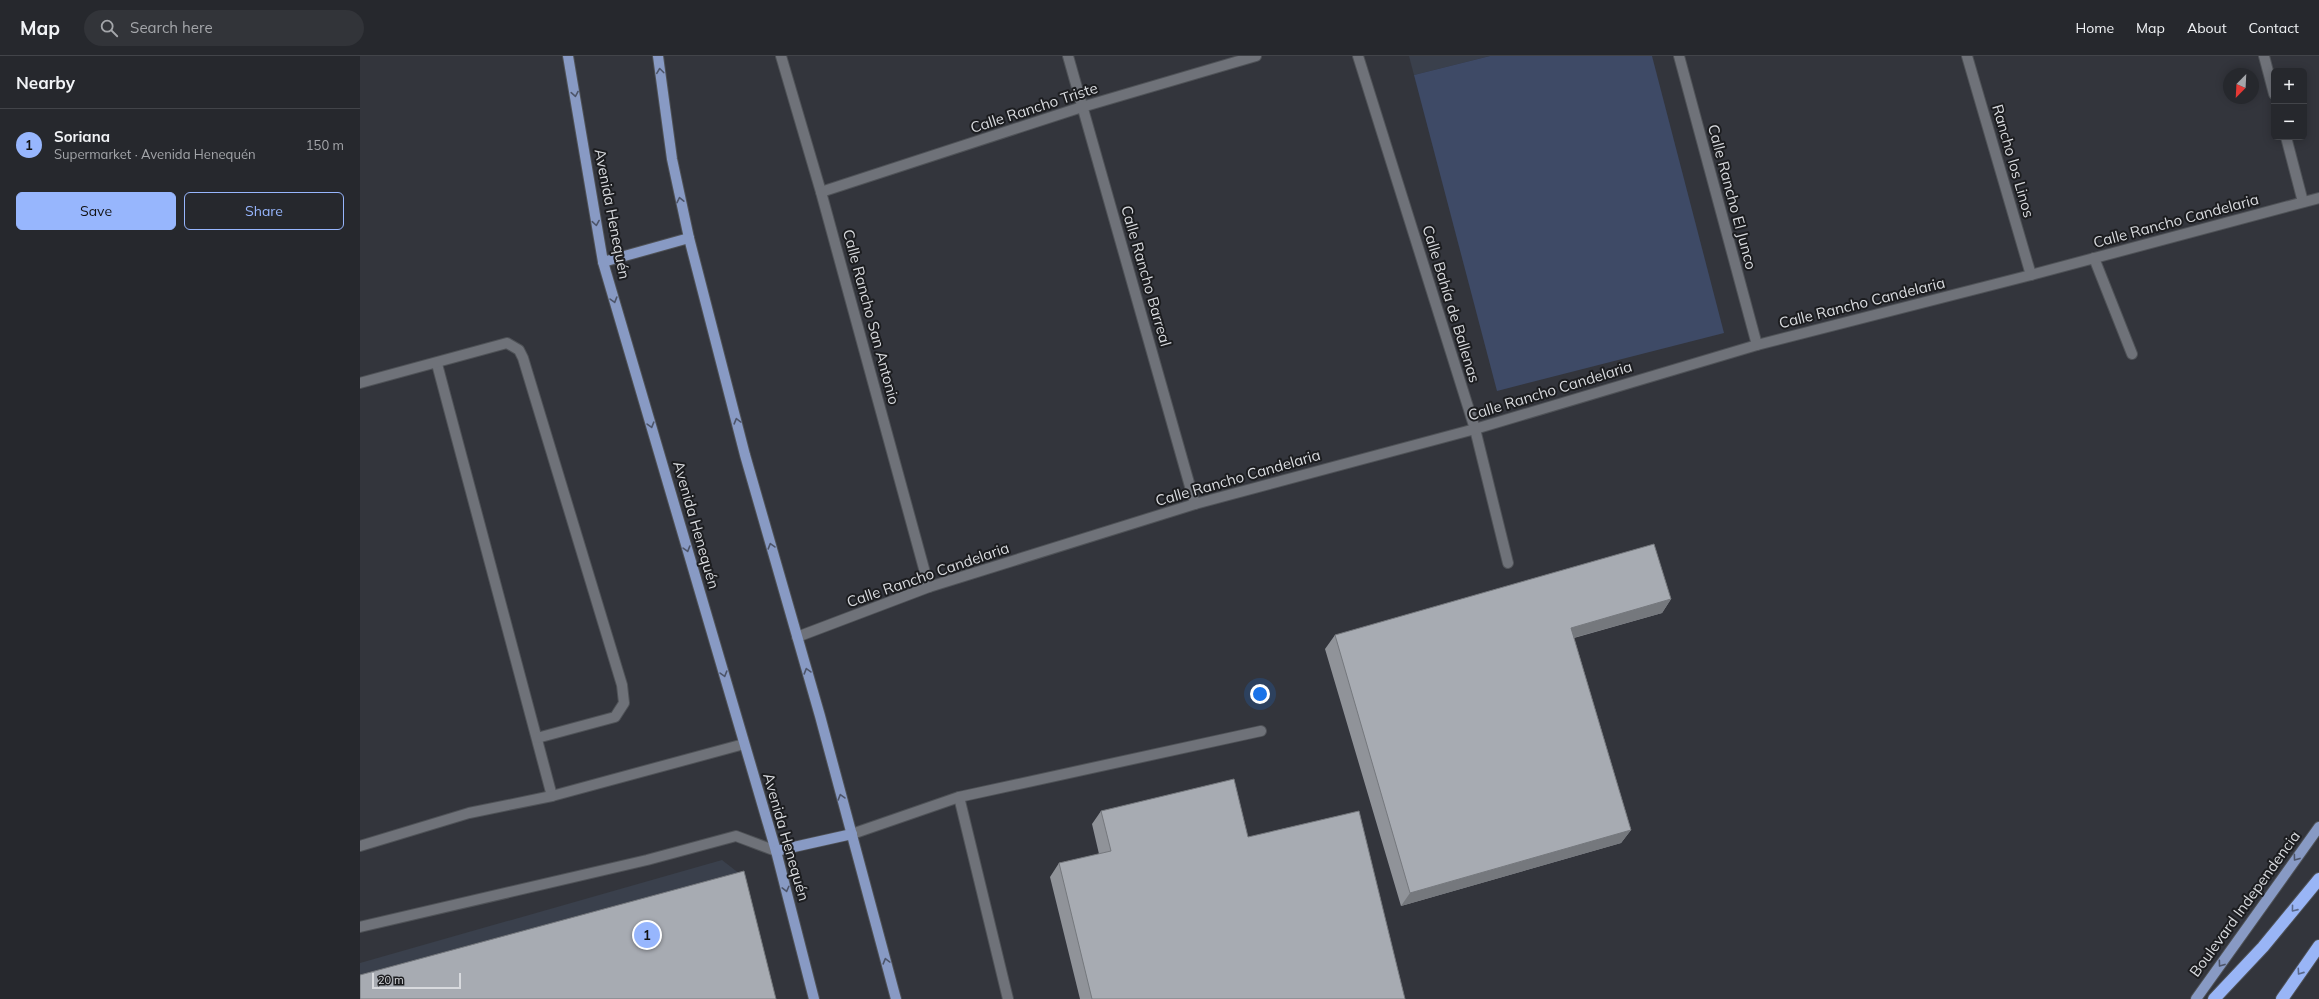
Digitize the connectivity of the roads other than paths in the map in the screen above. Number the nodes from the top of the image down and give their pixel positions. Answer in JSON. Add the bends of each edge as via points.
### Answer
{"nodes":[{"id":1,"x":568,"y":56,"type":"edge"},
{"id":2,"x":658,"y":56,"type":"edge"},
{"id":3,"x":781,"y":56,"type":"edge"},
{"id":4,"x":1068,"y":56,"type":"edge"},
{"id":5,"x":1256,"y":56,"type":"edge"},
{"id":6,"x":1358,"y":56,"type":"edge"},
{"id":7,"x":1679,"y":56,"type":"edge"},
{"id":8,"x":1967,"y":56,"type":"edge"},
{"id":9,"x":2264,"y":56,"type":"edge"},
{"id":10,"x":2271,"y":83,"type":"edge"},
{"id":11,"x":1082,"y":108,"type":"junction"},
{"id":12,"x":2287,"y":140,"type":"edge"},
{"id":13,"x":821,"y":192,"type":"junction"},
{"id":14,"x":2319,"y":198,"type":"edge"},
{"id":15,"x":2303,"y":202,"type":"junction"},
{"id":16,"x":689,"y":238,"type":"junction"},
{"id":17,"x":2094,"y":258,"type":"junction"},
{"id":18,"x":603,"y":262,"type":"junction"},
{"id":19,"x":2031,"y":275,"type":"junction"},
{"id":20,"x":1757,"y":345,"type":"junction"},
{"id":21,"x":2132,"y":354,"type":"dead end"},
{"id":22,"x":437,"y":364,"type":"junction"},
{"id":23,"x":360,"y":383,"type":"edge"},
{"id":24,"x":1475,"y":429,"type":"junction"},
{"id":25,"x":1195,"y":504,"type":"junction"},
{"id":26,"x":1508,"y":564,"type":"dead end"},
{"id":27,"x":929,"y":587,"type":"junction"},
{"id":28,"x":797,"y":637,"type":"junction"},
{"id":29,"x":1260,"y":731,"type":"dead end"},
{"id":30,"x":537,"y":738,"type":"junction"},
{"id":31,"x":744,"y":744,"type":"junction"},
{"id":32,"x":552,"y":796,"type":"junction"},
{"id":33,"x":959,"y":797,"type":"junction"},
{"id":34,"x":2319,"y":827,"type":"edge"},
{"id":35,"x":852,"y":834,"type":"junction"},
{"id":36,"x":360,"y":846,"type":"edge"},
{"id":37,"x":776,"y":851,"type":"junction"},
{"id":38,"x":2319,"y":879,"type":"edge"},
{"id":39,"x":360,"y":927,"type":"edge"},
{"id":40,"x":2319,"y":946,"type":"edge"},
{"id":41,"x":814,"y":999,"type":"edge"},
{"id":42,"x":896,"y":999,"type":"edge"},
{"id":43,"x":1008,"y":999,"type":"edge"},
{"id":44,"x":2196,"y":999,"type":"edge"},
{"id":45,"x":2214,"y":999,"type":"edge"},
{"id":46,"x":2282,"y":999,"type":"edge"}],
"edges":[{"from":1,"to":18,"type":"main road","name":"Avenida Henequén","one_way":true},
{"from":16,"to":2,"type":"main road","one_way":true,"via":[[672,159]]},
{"from":3,"to":13,"type":"street","name":"Calle Rancho San Antonio"},
{"from":4,"to":11,"type":"street","name":"Calle Rancho Barreal"},
{"from":5,"to":11,"type":"street","name":"Calle Rancho Triste"},
{"from":6,"to":24,"type":"street","name":"Calle Bahía de Ballenas"},
{"from":7,"to":20,"type":"street","name":"Calle Rancho El Junco"},
{"from":8,"to":19,"type":"street","name":"Rancho los Linos"},
{"from":9,"to":10,"type":"street"},
{"from":11,"to":13,"type":"street","name":"Calle Rancho Triste"},
{"from":11,"to":25,"type":"street","name":"Calle Rancho Barreal"},
{"from":12,"to":15,"type":"street"},
{"from":13,"to":27,"type":"street","name":"Calle Rancho San Antonio"},
{"from":14,"to":15,"type":"street","name":"Calle Rancho Candelaria"},
{"from":15,"to":17,"type":"street","name":"Calle Rancho Candelaria"},
{"from":16,"to":18,"type":"main road"},
{"from":28,"to":16,"type":"main road","one_way":true},
{"from":17,"to":19,"type":"street","name":"Calle Rancho Candelaria"},
{"from":17,"to":21,"type":"street"},
{"from":18,"to":31,"type":"main road","name":"Avenida Henequén","one_way":true},
{"from":19,"to":20,"type":"street","name":"Calle Rancho Candelaria"},
{"from":20,"to":24,"type":"street","name":"Calle Rancho Candelaria"},
{"from":22,"to":23,"type":"street"},
{"from":22,"to":30,"type":"street"},
{"from":22,"to":30,"type":"street","via":[[507,343],[519,350],[622,685],[624,703],[615,716]]},
{"from":24,"to":25,"type":"street","name":"Calle Rancho Candelaria"},
{"from":24,"to":26,"type":"street","name":"Calle Bahía de Ballenas"},
{"from":25,"to":27,"type":"street","name":"Calle Rancho Candelaria"},
{"from":27,"to":28,"type":"street","name":"Calle Rancho Candelaria"},
{"from":35,"to":28,"type":"main road","one_way":true},
{"from":29,"to":33,"type":"street"},
{"from":30,"to":32,"type":"street"},
{"from":31,"to":32,"type":"street"},
{"from":31,"to":37,"type":"main road","name":"Avenida Henequén"},
{"from":32,"to":36,"type":"street","via":[[470,813]]},
{"from":33,"to":35,"type":"street"},
{"from":33,"to":43,"type":"street"},
{"from":34,"to":44,"type":"main road","name":"Boulevard Independencia","one_way":true},
{"from":35,"to":37,"type":"main road"},
{"from":42,"to":35,"type":"main road","one_way":true},
{"from":37,"to":39,"type":"street","via":[[736,836],[647,860]]},
{"from":37,"to":41,"type":"main road","name":"Avenida Henequén","one_way":true},
{"from":38,"to":45,"type":"highway","one_way":true,"via":[[2263,947]]},
{"from":40,"to":46,"type":"highway","one_way":true}]}
